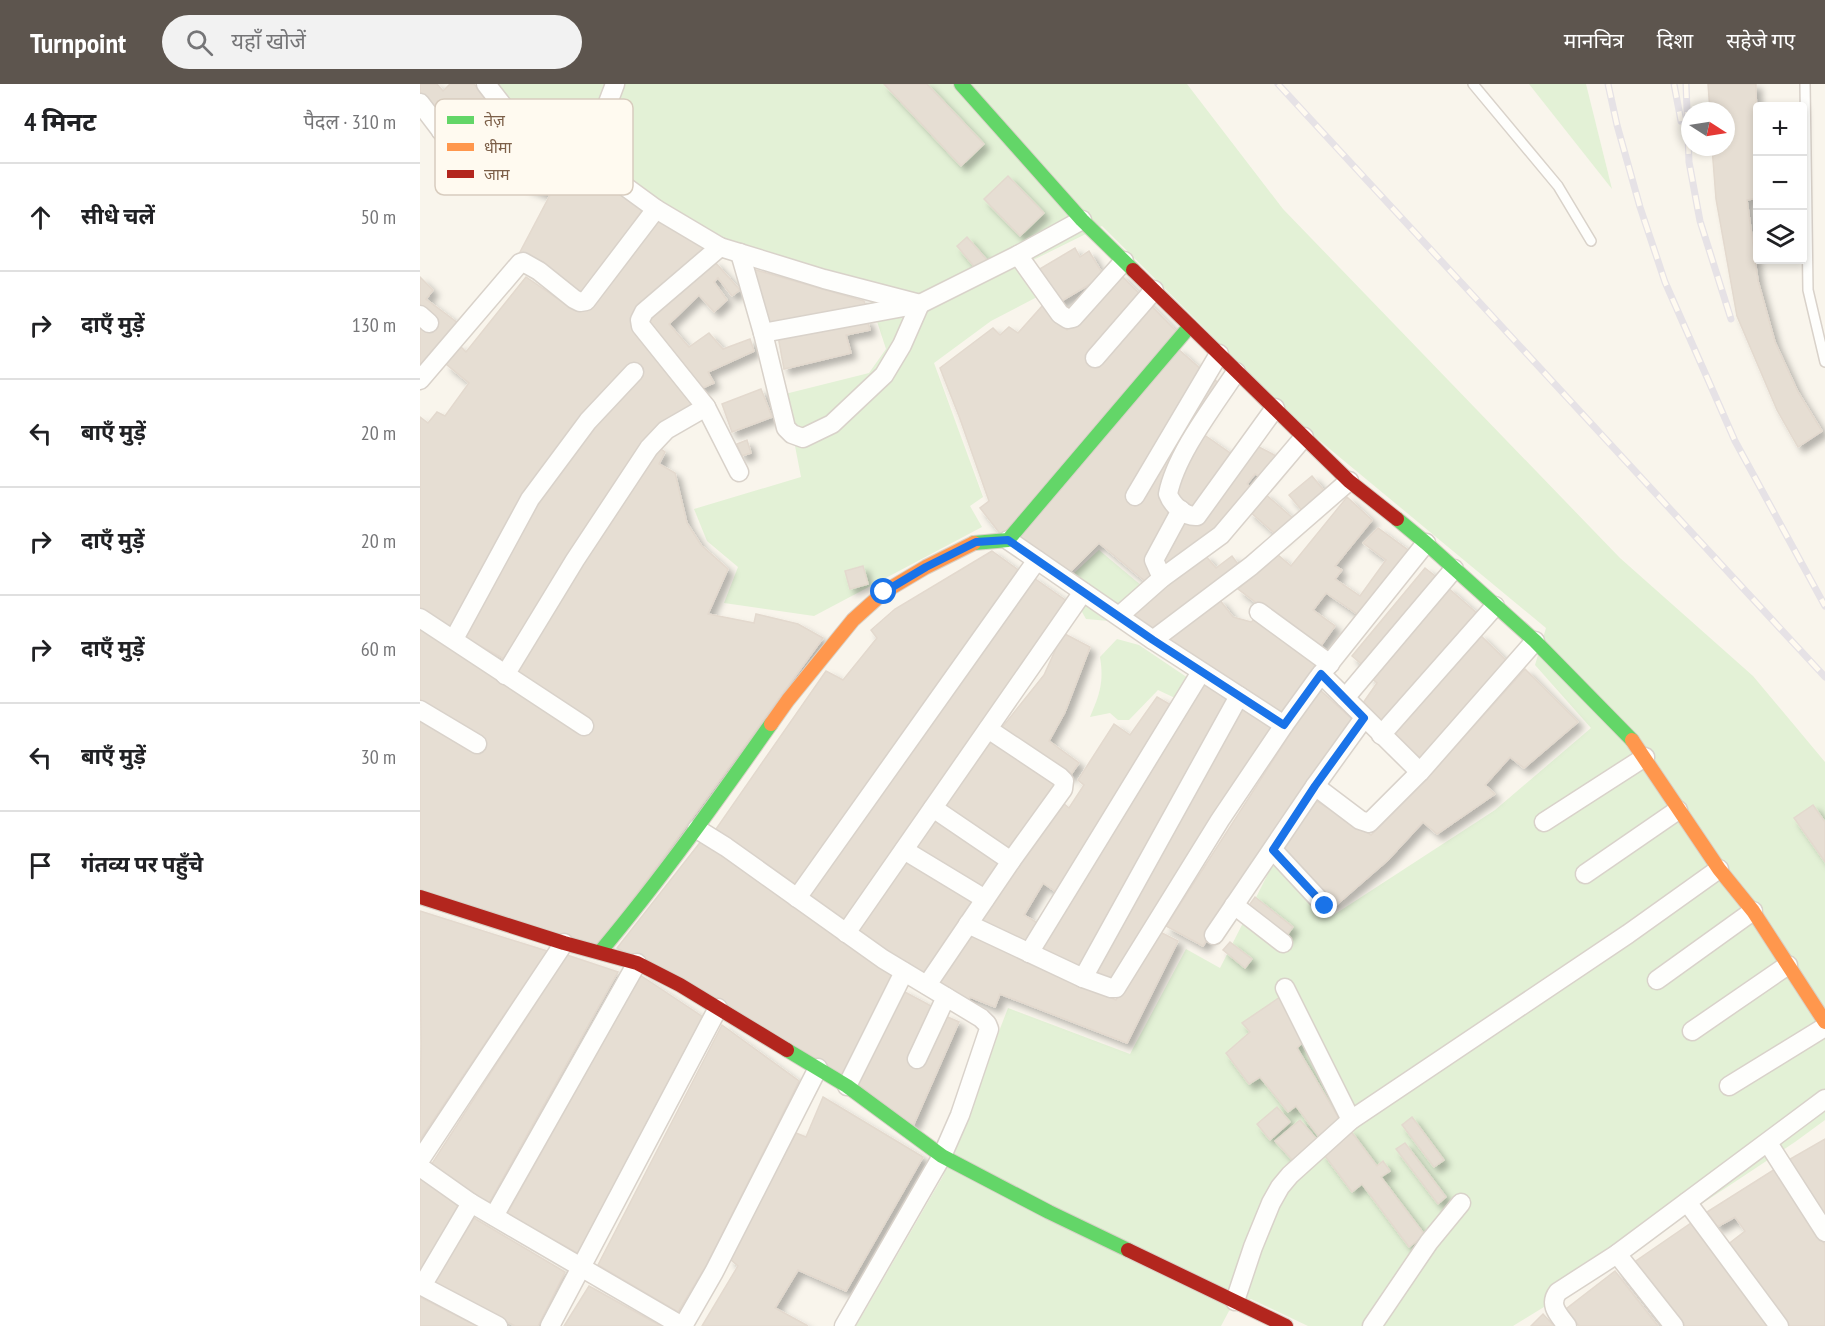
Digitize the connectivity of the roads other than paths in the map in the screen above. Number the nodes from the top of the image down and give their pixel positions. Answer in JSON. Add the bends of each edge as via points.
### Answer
{"nodes":[{"id":1,"x":486,"y":84,"type":"edge"},
{"id":2,"x":615,"y":84,"type":"edge"},
{"id":3,"x":961,"y":84,"type":"edge"},
{"id":4,"x":1473,"y":84,"type":"edge"},
{"id":5,"x":1805,"y":84,"type":"edge"},
{"id":6,"x":497,"y":99,"type":"edge"},
{"id":7,"x":609,"y":99,"type":"edge"},
{"id":8,"x":421,"y":108,"type":"edge"},
{"id":9,"x":435,"y":125,"type":"edge"},
{"id":10,"x":633,"y":192,"type":"edge"},
{"id":11,"x":656,"y":209,"type":"junction"},
{"id":12,"x":1082,"y":220,"type":"junction"},
{"id":13,"x":1591,"y":241,"type":"dead end"},
{"id":14,"x":720,"y":247,"type":"junction"},
{"id":15,"x":740,"y":253,"type":"junction"},
{"id":16,"x":1018,"y":255,"type":"junction"},
{"id":17,"x":1124,"y":261,"type":"junction"},
{"id":18,"x":1154,"y":290,"type":"junction"},
{"id":19,"x":920,"y":304,"type":"junction"},
{"id":20,"x":1190,"y":326,"type":"junction"},
{"id":21,"x":763,"y":333,"type":"junction"},
{"id":22,"x":1220,"y":354,"type":"junction"},
{"id":23,"x":1095,"y":358,"type":"dead end"},
{"id":24,"x":1825,"y":362,"type":"edge"},
{"id":25,"x":634,"y":372,"type":"dead end"},
{"id":26,"x":1236,"y":372,"type":"junction"},
{"id":27,"x":420,"y":380,"type":"edge"},
{"id":28,"x":705,"y":407,"type":"junction"},
{"id":29,"x":1275,"y":408,"type":"junction"},
{"id":30,"x":1304,"y":437,"type":"junction"},
{"id":31,"x":739,"y":472,"type":"dead end"},
{"id":32,"x":1349,"y":481,"type":"junction"},
{"id":33,"x":1135,"y":496,"type":"dead end"},
{"id":34,"x":1181,"y":510,"type":"junction"},
{"id":35,"x":1008,"y":540,"type":"junction"},
{"id":36,"x":1426,"y":543,"type":"junction"},
{"id":37,"x":1037,"y":560,"type":"junction"},
{"id":38,"x":1454,"y":569,"type":"junction"},
{"id":39,"x":1162,"y":578,"type":"junction"},
{"id":40,"x":1083,"y":592,"type":"junction"},
{"id":41,"x":1495,"y":606,"type":"junction"},
{"id":42,"x":1259,"y":612,"type":"dead end"},
{"id":43,"x":1119,"y":616,"type":"junction"},
{"id":44,"x":420,"y":618,"type":"edge"},
{"id":45,"x":454,"y":639,"type":"junction"},
{"id":46,"x":1153,"y":640,"type":"junction"},
{"id":47,"x":1535,"y":640,"type":"junction"},
{"id":48,"x":1325,"y":669,"type":"junction"},
{"id":49,"x":1201,"y":672,"type":"junction"},
{"id":50,"x":505,"y":675,"type":"junction"},
{"id":51,"x":1239,"y":696,"type":"junction"},
{"id":52,"x":1345,"y":698,"type":"junction"},
{"id":53,"x":420,"y":710,"type":"edge"},
{"id":54,"x":1364,"y":718,"type":"junction"},
{"id":55,"x":1284,"y":725,"type":"junction"},
{"id":56,"x":584,"y":726,"type":"dead end"},
{"id":57,"x":988,"y":729,"type":"junction"},
{"id":58,"x":1381,"y":735,"type":"junction"},
{"id":59,"x":477,"y":744,"type":"dead end"},
{"id":60,"x":1645,"y":757,"type":"junction"},
{"id":61,"x":1420,"y":772,"type":"junction"},
{"id":62,"x":1315,"y":786,"type":"junction"},
{"id":63,"x":933,"y":808,"type":"junction"},
{"id":64,"x":1678,"y":810,"type":"junction"},
{"id":65,"x":1544,"y":822,"type":"dead end"},
{"id":66,"x":697,"y":829,"type":"junction"},
{"id":67,"x":904,"y":850,"type":"junction"},
{"id":68,"x":1273,"y":850,"type":"junction"},
{"id":69,"x":1011,"y":861,"type":"junction"},
{"id":70,"x":1719,"y":869,"type":"junction"},
{"id":71,"x":1585,"y":874,"type":"dead end"},
{"id":72,"x":420,"y":897,"type":"edge"},
{"id":73,"x":797,"y":898,"type":"junction"},
{"id":74,"x":985,"y":900,"type":"junction"},
{"id":75,"x":1234,"y":905,"type":"junction"},
{"id":76,"x":1325,"y":906,"type":"dead end"},
{"id":77,"x":1753,"y":911,"type":"junction"},
{"id":78,"x":968,"y":924,"type":"junction"},
{"id":79,"x":846,"y":933,"type":"junction"},
{"id":80,"x":1214,"y":935,"type":"dead end"},
{"id":81,"x":564,"y":943,"type":"junction"},
{"id":82,"x":1283,"y":944,"type":"dead end"},
{"id":83,"x":600,"y":952,"type":"junction"},
{"id":84,"x":1029,"y":953,"type":"junction"},
{"id":85,"x":637,"y":963,"type":"junction"},
{"id":86,"x":1788,"y":964,"type":"junction"},
{"id":87,"x":904,"y":972,"type":"junction"},
{"id":88,"x":1083,"y":978,"type":"junction"},
{"id":89,"x":1657,"y":980,"type":"dead end"},
{"id":90,"x":927,"y":986,"type":"junction"},
{"id":91,"x":1285,"y":988,"type":"dead end"},
{"id":92,"x":946,"y":997,"type":"junction"},
{"id":93,"x":718,"y":1008,"type":"junction"},
{"id":94,"x":1825,"y":1022,"type":"edge"},
{"id":95,"x":1825,"y":1027,"type":"edge"},
{"id":96,"x":1692,"y":1031,"type":"dead end"},
{"id":97,"x":917,"y":1059,"type":"dead end"},
{"id":98,"x":818,"y":1068,"type":"junction"},
{"id":99,"x":847,"y":1086,"type":"junction"},
{"id":100,"x":1729,"y":1086,"type":"dead end"},
{"id":101,"x":1825,"y":1099,"type":"edge"},
{"id":102,"x":1351,"y":1120,"type":"junction"},
{"id":103,"x":1768,"y":1143,"type":"junction"},
{"id":104,"x":942,"y":1156,"type":"junction"},
{"id":105,"x":420,"y":1160,"type":"edge"},
{"id":106,"x":420,"y":1167,"type":"edge"},
{"id":107,"x":1687,"y":1202,"type":"junction"},
{"id":108,"x":471,"y":1203,"type":"junction"},
{"id":109,"x":1461,"y":1203,"type":"dead end"},
{"id":110,"x":494,"y":1216,"type":"junction"},
{"id":111,"x":1825,"y":1232,"type":"edge"},
{"id":112,"x":1617,"y":1254,"type":"junction"},
{"id":113,"x":582,"y":1266,"type":"junction"},
{"id":114,"x":421,"y":1285,"type":"edge"},
{"id":115,"x":1235,"y":1301,"type":"junction"},
{"id":116,"x":498,"y":1326,"type":"edge"},
{"id":117,"x":550,"y":1326,"type":"edge"},
{"id":118,"x":682,"y":1326,"type":"edge"},
{"id":119,"x":844,"y":1326,"type":"edge"},
{"id":120,"x":1286,"y":1326,"type":"edge"},
{"id":121,"x":1372,"y":1326,"type":"edge"},
{"id":122,"x":1567,"y":1326,"type":"edge"},
{"id":123,"x":1674,"y":1326,"type":"edge"},
{"id":124,"x":1779,"y":1326,"type":"edge"}],
"edges":[{"from":1,"to":6,"type":"street"},
{"from":2,"to":7,"type":"street"},
{"from":3,"to":12,"type":"street"},
{"from":4,"to":13,"type":"lane","via":[[1558,186]]},
{"from":5,"to":24,"type":"lane","via":[[1808,290]]},
{"from":8,"to":9,"type":"street"},
{"from":10,"to":11,"type":"street"},
{"from":11,"to":14,"type":"street"},
{"from":11,"to":27,"type":"street","via":[[586,300],[574,299],[539,271],[520,263]]},
{"from":12,"to":16,"type":"street"},
{"from":12,"to":17,"type":"street"},
{"from":14,"to":15,"type":"street"},
{"from":14,"to":28,"type":"street","via":[[644,312],[640,320]]},
{"from":15,"to":19,"type":"street"},
{"from":15,"to":21,"type":"street"},
{"from":16,"to":17,"type":"street","via":[[1060,314],[1068,319]]},
{"from":16,"to":19,"type":"street"},
{"from":17,"to":18,"type":"street"},
{"from":18,"to":20,"type":"street"},
{"from":18,"to":23,"type":"street"},
{"from":19,"to":21,"type":"street"},
{"from":19,"to":21,"type":"street","via":[[884,375],[832,424],[803,438],[786,428]]},
{"from":20,"to":22,"type":"street"},
{"from":20,"to":35,"type":"street"},
{"from":22,"to":26,"type":"street"},
{"from":22,"to":33,"type":"street"},
{"from":25,"to":45,"type":"street","via":[[588,421],[530,499]]},
{"from":26,"to":29,"type":"street"},
{"from":26,"to":34,"type":"street","via":[[1179,463],[1169,498]]},
{"from":28,"to":31,"type":"street"},
{"from":28,"to":50,"type":"street","via":[[666,430],[649,448]]},
{"from":29,"to":30,"type":"street"},
{"from":29,"to":34,"type":"street","via":[[1201,511],[1194,517]]},
{"from":30,"to":32,"type":"street"},
{"from":30,"to":39,"type":"street","via":[[1221,535]]},
{"from":32,"to":36,"type":"street"},
{"from":32,"to":46,"type":"street","via":[[1251,566]]},
{"from":34,"to":39,"type":"street","via":[[1154,560]]},
{"from":35,"to":37,"type":"street"},
{"from":35,"to":66,"type":"street","via":[[976,542],[926,567],[867,606],[788,700]]},
{"from":36,"to":38,"type":"street"},
{"from":36,"to":48,"type":"street"},
{"from":37,"to":40,"type":"street"},
{"from":37,"to":73,"type":"street"},
{"from":38,"to":41,"type":"street"},
{"from":38,"to":52,"type":"street"},
{"from":39,"to":43,"type":"street"},
{"from":40,"to":43,"type":"street"},
{"from":40,"to":57,"type":"street"},
{"from":41,"to":47,"type":"street"},
{"from":41,"to":58,"type":"street"},
{"from":42,"to":48,"type":"street"},
{"from":43,"to":46,"type":"street"},
{"from":44,"to":45,"type":"street"},
{"from":45,"to":50,"type":"street"},
{"from":46,"to":49,"type":"street"},
{"from":47,"to":60,"type":"street"},
{"from":47,"to":61,"type":"street"},
{"from":48,"to":52,"type":"street"},
{"from":48,"to":55,"type":"street"},
{"from":49,"to":51,"type":"street"},
{"from":49,"to":84,"type":"street"},
{"from":50,"to":56,"type":"street"},
{"from":51,"to":55,"type":"street"},
{"from":51,"to":88,"type":"street"},
{"from":52,"to":54,"type":"street"},
{"from":53,"to":59,"type":"street"},
{"from":54,"to":58,"type":"street"},
{"from":54,"to":62,"type":"street"},
{"from":55,"to":88,"type":"street","via":[[1119,985],[1111,988]]},
{"from":57,"to":63,"type":"street"},
{"from":57,"to":69,"type":"street","via":[[1064,782],[1063,789]]},
{"from":58,"to":61,"type":"street"},
{"from":60,"to":64,"type":"street"},
{"from":60,"to":65,"type":"street"},
{"from":61,"to":62,"type":"street","via":[[1368,823]]},
{"from":62,"to":68,"type":"street"},
{"from":63,"to":67,"type":"street"},
{"from":63,"to":69,"type":"street"},
{"from":64,"to":70,"type":"street"},
{"from":64,"to":71,"type":"street"},
{"from":66,"to":73,"type":"street"},
{"from":66,"to":83,"type":"street"},
{"from":67,"to":74,"type":"street"},
{"from":67,"to":79,"type":"street"},
{"from":68,"to":75,"type":"street"},
{"from":68,"to":76,"type":"street"},
{"from":69,"to":74,"type":"street"},
{"from":70,"to":77,"type":"street"},
{"from":70,"to":102,"type":"street"},
{"from":72,"to":81,"type":"street"},
{"from":73,"to":79,"type":"street"},
{"from":74,"to":78,"type":"street"},
{"from":75,"to":80,"type":"street"},
{"from":75,"to":82,"type":"street"},
{"from":77,"to":86,"type":"street"},
{"from":77,"to":89,"type":"street"},
{"from":78,"to":84,"type":"street"},
{"from":78,"to":90,"type":"street"},
{"from":79,"to":87,"type":"street"},
{"from":81,"to":83,"type":"street"},
{"from":81,"to":105,"type":"street"},
{"from":83,"to":85,"type":"street"},
{"from":84,"to":88,"type":"street"},
{"from":85,"to":93,"type":"street"},
{"from":85,"to":110,"type":"street"},
{"from":86,"to":94,"type":"street"},
{"from":86,"to":96,"type":"street"},
{"from":87,"to":90,"type":"street"},
{"from":87,"to":99,"type":"street"},
{"from":90,"to":92,"type":"street"},
{"from":91,"to":102,"type":"street"},
{"from":92,"to":97,"type":"street"},
{"from":92,"to":104,"type":"street","via":[[981,1018],[989,1029]]},
{"from":93,"to":98,"type":"street"},
{"from":93,"to":113,"type":"street"},
{"from":95,"to":100,"type":"street"},
{"from":98,"to":99,"type":"street"},
{"from":98,"to":118,"type":"street","via":[[714,1272]]},
{"from":99,"to":104,"type":"street"},
{"from":101,"to":103,"type":"street"},
{"from":102,"to":115,"type":"street","via":[[1280,1187],[1253,1247]]},
{"from":103,"to":107,"type":"street"},
{"from":103,"to":111,"type":"street"},
{"from":104,"to":115,"type":"street"},
{"from":104,"to":119,"type":"street"},
{"from":106,"to":108,"type":"street"},
{"from":107,"to":112,"type":"street"},
{"from":107,"to":124,"type":"street"},
{"from":108,"to":110,"type":"street"},
{"from":108,"to":114,"type":"street"},
{"from":109,"to":121,"type":"street","via":[[1429,1242]]},
{"from":110,"to":113,"type":"street"},
{"from":112,"to":122,"type":"street","via":[[1558,1292],[1555,1310]]},
{"from":112,"to":123,"type":"street"},
{"from":113,"to":117,"type":"street"},
{"from":113,"to":118,"type":"street"},
{"from":114,"to":116,"type":"street"},
{"from":115,"to":120,"type":"street"}]}
